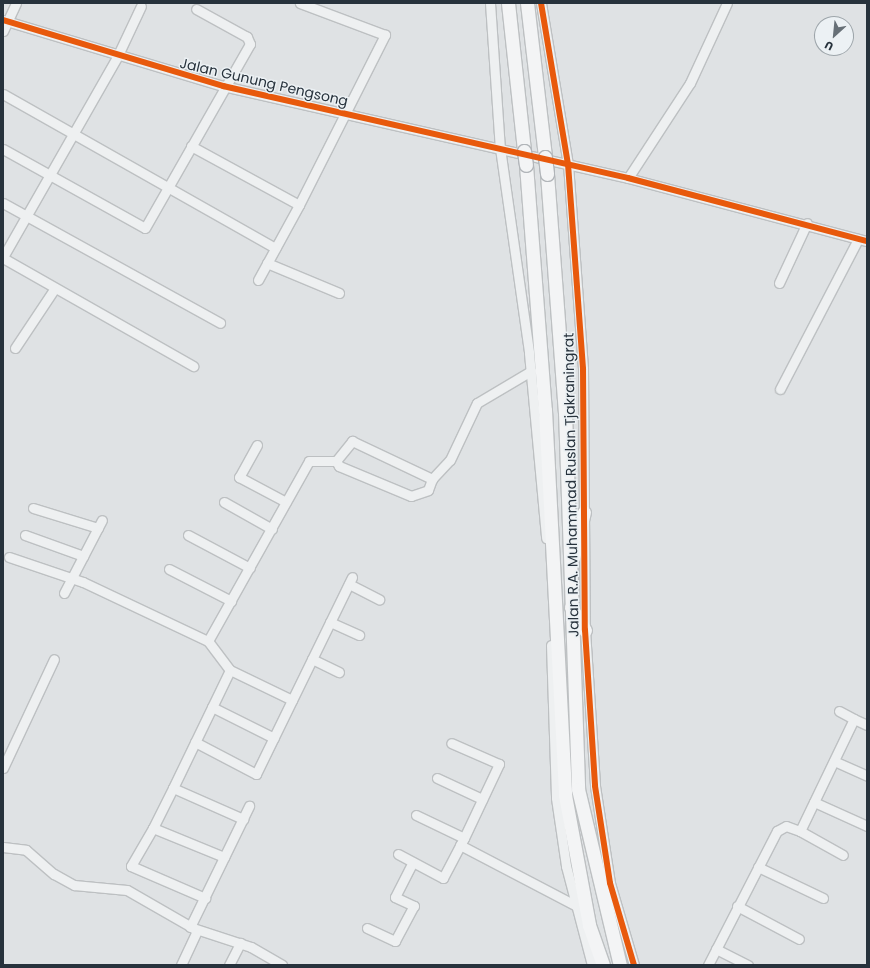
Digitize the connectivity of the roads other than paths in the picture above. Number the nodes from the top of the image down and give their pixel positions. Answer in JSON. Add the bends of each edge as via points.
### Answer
{"nodes":[{"id":1,"x":16,"y":3,"type":"edge"},
{"id":2,"x":300,"y":3,"type":"edge"},
{"id":3,"x":490,"y":3,"type":"edge"},
{"id":4,"x":508,"y":3,"type":"edge"},
{"id":5,"x":527,"y":3,"type":"edge"},
{"id":6,"x":541,"y":3,"type":"edge"},
{"id":7,"x":727,"y":3,"type":"edge"},
{"id":8,"x":141,"y":6,"type":"dead end"},
{"id":9,"x":196,"y":9,"type":"dead end"},
{"id":10,"x":5,"y":21,"type":"edge"},
{"id":11,"x":3,"y":31,"type":"edge"},
{"id":12,"x":117,"y":57,"type":"junction"},
{"id":13,"x":226,"y":87,"type":"junction"},
{"id":14,"x":3,"y":94,"type":"edge"},
{"id":15,"x":344,"y":113,"type":"junction"},
{"id":16,"x":74,"y":135,"type":"junction"},
{"id":17,"x":191,"y":146,"type":"junction"},
{"id":18,"x":500,"y":148,"type":"junction"},
{"id":19,"x":3,"y":149,"type":"edge"},
{"id":20,"x":568,"y":164,"type":"junction"},
{"id":21,"x":50,"y":176,"type":"junction"},
{"id":22,"x":628,"y":178,"type":"junction"},
{"id":23,"x":168,"y":188,"type":"junction"},
{"id":24,"x":3,"y":203,"type":"edge"},
{"id":25,"x":299,"y":205,"type":"junction"},
{"id":26,"x":26,"y":216,"type":"junction"},
{"id":27,"x":807,"y":223,"type":"junction"},
{"id":28,"x":863,"y":240,"type":"edge"},
{"id":29,"x":275,"y":248,"type":"junction"},
{"id":30,"x":3,"y":258,"type":"edge"},
{"id":31,"x":267,"y":263,"type":"junction"},
{"id":32,"x":258,"y":280,"type":"dead end"},
{"id":33,"x":779,"y":283,"type":"dead end"},
{"id":34,"x":55,"y":288,"type":"junction"},
{"id":35,"x":339,"y":293,"type":"dead end"},
{"id":36,"x":220,"y":323,"type":"dead end"},
{"id":37,"x":15,"y":348,"type":"dead end"},
{"id":38,"x":193,"y":366,"type":"dead end"},
{"id":39,"x":531,"y":371,"type":"junction"},
{"id":40,"x":780,"y":389,"type":"dead end"},
{"id":41,"x":257,"y":445,"type":"dead end"},
{"id":42,"x":336,"y":461,"type":"junction"},
{"id":43,"x":432,"y":479,"type":"junction"},
{"id":44,"x":224,"y":502,"type":"dead end"},
{"id":45,"x":286,"y":502,"type":"junction"},
{"id":46,"x":33,"y":508,"type":"dead end"},
{"id":47,"x":584,"y":512,"type":"junction"},
{"id":48,"x":272,"y":529,"type":"junction"},
{"id":49,"x":25,"y":535,"type":"dead end"},
{"id":50,"x":188,"y":535,"type":"dead end"},
{"id":51,"x":547,"y":545,"type":"junction"},
{"id":52,"x":83,"y":556,"type":"junction"},
{"id":53,"x":9,"y":557,"type":"dead end"},
{"id":54,"x":250,"y":568,"type":"junction"},
{"id":55,"x":169,"y":569,"type":"dead end"},
{"id":56,"x":569,"y":569,"type":"junction"},
{"id":57,"x":553,"y":576,"type":"junction"},
{"id":58,"x":71,"y":578,"type":"junction"},
{"id":59,"x":64,"y":593,"type":"dead end"},
{"id":60,"x":379,"y":599,"type":"dead end"},
{"id":61,"x":231,"y":601,"type":"junction"},
{"id":62,"x":570,"y":605,"type":"junction"},
{"id":63,"x":330,"y":622,"type":"junction"},
{"id":64,"x":558,"y":623,"type":"junction"},
{"id":65,"x":585,"y":630,"type":"junction"},
{"id":66,"x":359,"y":635,"type":"dead end"},
{"id":67,"x":208,"y":641,"type":"junction"},
{"id":68,"x":552,"y":651,"type":"junction"},
{"id":69,"x":54,"y":659,"type":"dead end"},
{"id":70,"x":312,"y":659,"type":"junction"},
{"id":71,"x":230,"y":670,"type":"junction"},
{"id":72,"x":339,"y":672,"type":"dead end"},
{"id":73,"x":292,"y":700,"type":"junction"},
{"id":74,"x":212,"y":707,"type":"junction"},
{"id":75,"x":838,"y":710,"type":"dead end"},
{"id":76,"x":854,"y":719,"type":"junction"},
{"id":77,"x":867,"y":725,"type":"edge"},
{"id":78,"x":274,"y":738,"type":"junction"},
{"id":79,"x":195,"y":742,"type":"junction"},
{"id":80,"x":451,"y":743,"type":"dead end"},
{"id":81,"x":834,"y":761,"type":"junction"},
{"id":82,"x":3,"y":768,"type":"edge"},
{"id":83,"x":867,"y":776,"type":"edge"},
{"id":84,"x":437,"y":778,"type":"dead end"},
{"id":85,"x":173,"y":788,"type":"junction"},
{"id":86,"x":482,"y":799,"type":"junction"},
{"id":87,"x":814,"y":802,"type":"junction"},
{"id":88,"x":249,"y":806,"type":"dead end"},
{"id":89,"x":416,"y":815,"type":"dead end"},
{"id":90,"x":243,"y":819,"type":"junction"},
{"id":91,"x":867,"y":826,"type":"edge"},
{"id":92,"x":153,"y":828,"type":"junction"},
{"id":93,"x":800,"y":831,"type":"junction"},
{"id":94,"x":462,"y":842,"type":"junction"},
{"id":95,"x":3,"y":848,"type":"edge"},
{"id":96,"x":398,"y":854,"type":"dead end"},
{"id":97,"x":843,"y":855,"type":"dead end"},
{"id":98,"x":224,"y":857,"type":"junction"},
{"id":99,"x":413,"y":862,"type":"junction"},
{"id":100,"x":758,"y":867,"type":"junction"},
{"id":101,"x":205,"y":898,"type":"junction"},
{"id":102,"x":823,"y":898,"type":"dead end"},
{"id":103,"x":575,"y":905,"type":"junction"},
{"id":104,"x":737,"y":906,"type":"junction"},
{"id":105,"x":367,"y":928,"type":"dead end"},
{"id":106,"x":194,"y":929,"type":"junction"},
{"id":107,"x":799,"y":939,"type":"dead end"},
{"id":108,"x":240,"y":943,"type":"junction"},
{"id":109,"x":716,"y":949,"type":"junction"},
{"id":110,"x":181,"y":965,"type":"edge"},
{"id":111,"x":229,"y":965,"type":"edge"},
{"id":112,"x":282,"y":965,"type":"edge"},
{"id":113,"x":592,"y":965,"type":"edge"},
{"id":114,"x":603,"y":965,"type":"edge"},
{"id":115,"x":620,"y":965,"type":"edge"},
{"id":116,"x":634,"y":965,"type":"edge"},
{"id":117,"x":708,"y":965,"type":"edge"},
{"id":118,"x":748,"y":965,"type":"edge"}],
"edges":[{"from":1,"to":10,"type":"street"},
{"from":2,"to":15,"type":"street","via":[[385,35]]},
{"from":3,"to":18,"type":"street","name":"Jalan R.A. Muhammad Ruslan Tjakraningrat"},
{"from":4,"to":57,"type":"highway","name":"Jalan R.A. Muhammad Ruslan Tjakraningrat","bridge":true,"via":[[526,165],[545,410]]},
{"from":5,"to":56,"type":"highway","name":"Jalan R.A. Muhammad Ruslan Tjakraningrat","bridge":true,"via":[[547,174],[565,412]]},
{"from":6,"to":20,"type":"street","name":"Jalan R.A. Muhammad Ruslan Tjakraningrat"},
{"from":7,"to":22,"type":"street","via":[[690,83]]},
{"from":8,"to":12,"type":"street"},
{"from":9,"to":13,"type":"street","via":[[250,40]]},
{"from":10,"to":11,"type":"street"},
{"from":10,"to":12,"type":"street","name":"Jalan Gunung Pengsong"},
{"from":12,"to":13,"type":"street","name":"Jalan Gunung Pengsong"},
{"from":12,"to":16,"type":"street"},
{"from":13,"to":15,"type":"street","name":"Jalan Gunung Pengsong"},
{"from":13,"to":17,"type":"street"},
{"from":14,"to":16,"type":"street"},
{"from":15,"to":18,"type":"street","name":"Jalan Gunung Pengsong"},
{"from":15,"to":25,"type":"street"},
{"from":16,"to":21,"type":"street"},
{"from":16,"to":23,"type":"street"},
{"from":17,"to":23,"type":"street"},
{"from":17,"to":25,"type":"street"},
{"from":18,"to":20,"type":"street","name":"Jalan Gunung Pengsong"},
{"from":18,"to":39,"type":"street","name":"Jalan R.A. Muhammad Ruslan Tjakraningrat"},
{"from":19,"to":21,"type":"street"},
{"from":20,"to":22,"type":"street","name":"Jalan Gunung Pengsong"},
{"from":20,"to":47,"type":"street","name":"Jalan R.A. Muhammad Ruslan Tjakraningrat","via":[[583,369]]},
{"from":21,"to":23,"type":"street","via":[[141,228],[147,225]]},
{"from":21,"to":26,"type":"street"},
{"from":22,"to":27,"type":"street","name":"Jalan Gunung Pengsong"},
{"from":23,"to":29,"type":"street"},
{"from":24,"to":26,"type":"street"},
{"from":25,"to":29,"type":"street"},
{"from":26,"to":30,"type":"street"},
{"from":26,"to":36,"type":"street"},
{"from":27,"to":28,"type":"street","name":"Jalan Gunung Pengsong"},
{"from":27,"to":33,"type":"street"},
{"from":28,"to":40,"type":"street"},
{"from":29,"to":31,"type":"street"},
{"from":30,"to":34,"type":"street"},
{"from":31,"to":32,"type":"street"},
{"from":31,"to":35,"type":"street"},
{"from":34,"to":37,"type":"street"},
{"from":34,"to":38,"type":"street"},
{"from":39,"to":43,"type":"street","via":[[477,403],[450,460]]},
{"from":39,"to":51,"type":"street","name":"Jalan R.A. Muhammad Ruslan Tjakraningrat"},
{"from":41,"to":45,"type":"street","via":[[238,478]]},
{"from":42,"to":43,"type":"street","via":[[339,466],[411,496],[428,490]]},
{"from":42,"to":43,"type":"street","via":[[352,441]]},
{"from":42,"to":45,"type":"street","via":[[309,461]]},
{"from":44,"to":48,"type":"street"},
{"from":45,"to":48,"type":"street"},
{"from":46,"to":52,"type":"street","via":[[100,524]]},
{"from":47,"to":56,"type":"highway"},
{"from":47,"to":65,"type":"street","name":"Jalan R.A. Muhammad Ruslan Tjakraningrat"},
{"from":48,"to":54,"type":"street"},
{"from":49,"to":52,"type":"street"},
{"from":50,"to":54,"type":"street"},
{"from":51,"to":57,"type":"highway"},
{"from":51,"to":68,"type":"street","name":"Jalan R.A. Muhammad Ruslan Tjakraningrat"},
{"from":52,"to":58,"type":"street"},
{"from":53,"to":58,"type":"street"},
{"from":54,"to":61,"type":"street"},
{"from":55,"to":61,"type":"street"},
{"from":56,"to":62,"type":"highway","name":"Jalan R.A. Muhammad Ruslan Tjakraningrat"},
{"from":57,"to":64,"type":"highway","name":"Jalan R.A. Muhammad Ruslan Tjakraningrat"},
{"from":58,"to":59,"type":"street"},
{"from":58,"to":67,"type":"street"},
{"from":60,"to":63,"type":"street","via":[[350,581]]},
{"from":61,"to":67,"type":"street"},
{"from":62,"to":65,"type":"highway"},
{"from":62,"to":115,"type":"highway","name":"Jalan R.A. Muhammad Ruslan Tjakraningrat","via":[[578,789]]},
{"from":63,"to":66,"type":"street"},
{"from":63,"to":70,"type":"street"},
{"from":64,"to":68,"type":"highway"},
{"from":64,"to":114,"type":"highway","name":"Jalan R.A. Muhammad Ruslan Tjakraningrat","via":[[566,795],[589,925]]},
{"from":65,"to":116,"type":"street","name":"Jalan R.A. Muhammad Ruslan Tjakraningrat","via":[[595,786],[610,883]]},
{"from":67,"to":71,"type":"street"},
{"from":68,"to":103,"type":"street","name":"Jalan R.A. Muhammad Ruslan Tjakraningrat","via":[[556,798]]},
{"from":69,"to":82,"type":"street"},
{"from":70,"to":72,"type":"street"},
{"from":70,"to":73,"type":"street"},
{"from":71,"to":73,"type":"street"},
{"from":71,"to":74,"type":"street"},
{"from":73,"to":78,"type":"street"},
{"from":74,"to":78,"type":"street"},
{"from":74,"to":79,"type":"street"},
{"from":75,"to":76,"type":"street"},
{"from":76,"to":77,"type":"street"},
{"from":76,"to":81,"type":"street"},
{"from":78,"to":79,"type":"street","via":[[256,774]]},
{"from":79,"to":85,"type":"street"},
{"from":80,"to":86,"type":"street","via":[[499,764]]},
{"from":81,"to":83,"type":"street"},
{"from":81,"to":87,"type":"street"},
{"from":84,"to":86,"type":"street"},
{"from":85,"to":90,"type":"street"},
{"from":85,"to":92,"type":"street"},
{"from":86,"to":94,"type":"street"},
{"from":87,"to":91,"type":"street"},
{"from":87,"to":93,"type":"street"},
{"from":88,"to":90,"type":"street"},
{"from":89,"to":94,"type":"street"},
{"from":90,"to":98,"type":"street"},
{"from":92,"to":98,"type":"street"},
{"from":92,"to":101,"type":"street","via":[[131,866]]},
{"from":93,"to":97,"type":"street"},
{"from":93,"to":100,"type":"street","via":[[786,826],[777,831]]},
{"from":94,"to":99,"type":"street","via":[[443,878]]},
{"from":94,"to":103,"type":"street"},
{"from":95,"to":106,"type":"street","via":[[26,850],[54,874],[74,885],[127,890]]},
{"from":96,"to":99,"type":"street"},
{"from":98,"to":101,"type":"street"},
{"from":99,"to":105,"type":"street","via":[[395,897],[414,906],[395,941]]},
{"from":100,"to":102,"type":"street"},
{"from":100,"to":104,"type":"street"},
{"from":101,"to":106,"type":"street"},
{"from":103,"to":113,"type":"street","name":"Jalan R.A. Muhammad Ruslan Tjakraningrat"},
{"from":104,"to":107,"type":"street"},
{"from":104,"to":109,"type":"street"},
{"from":106,"to":108,"type":"street"},
{"from":106,"to":110,"type":"street"},
{"from":108,"to":111,"type":"street"},
{"from":108,"to":112,"type":"street"},
{"from":109,"to":117,"type":"street"},
{"from":109,"to":118,"type":"street"}]}
